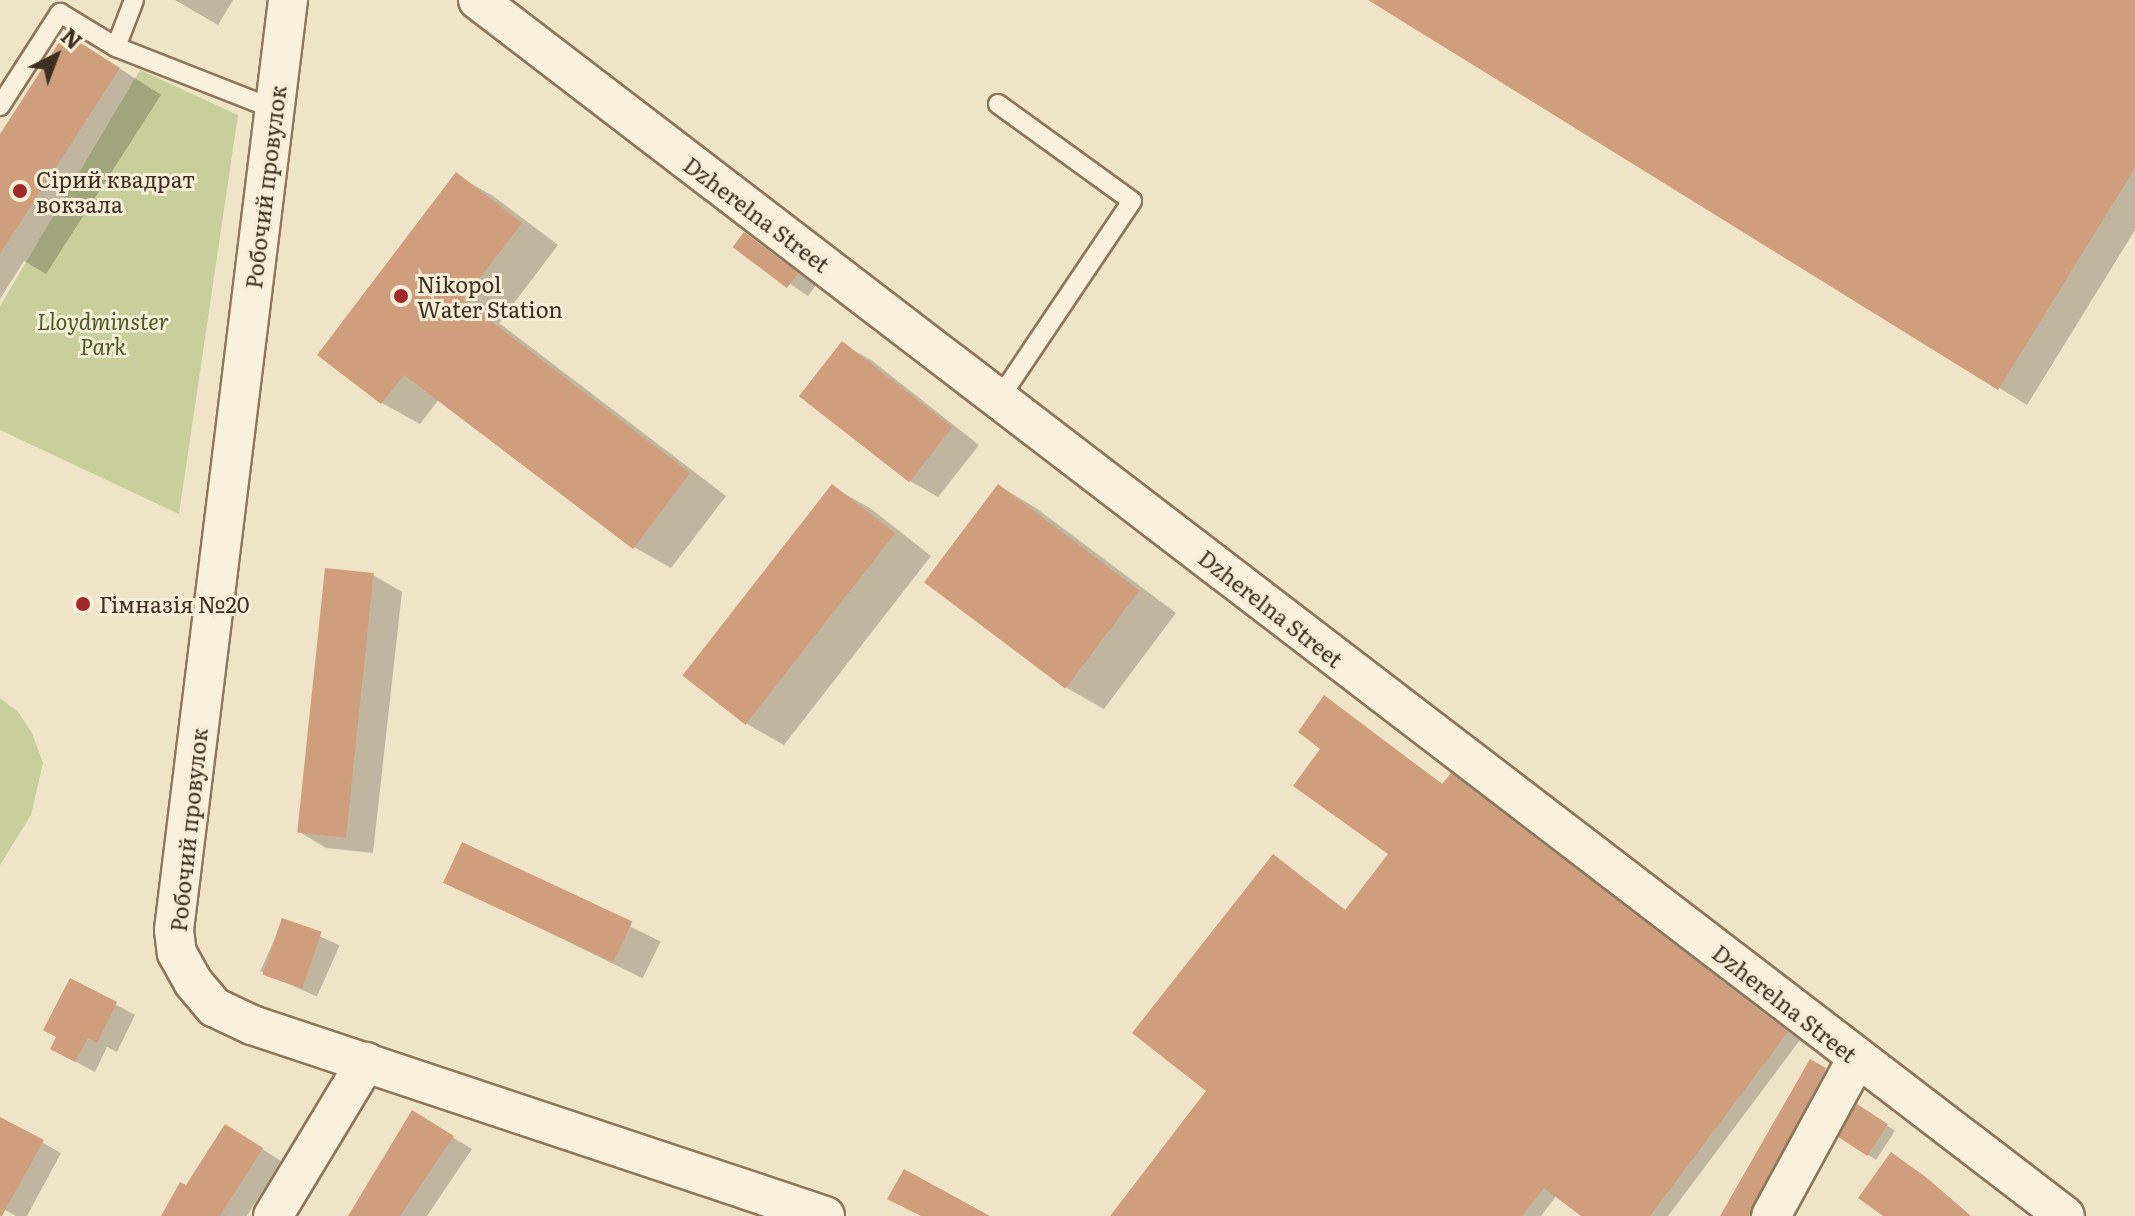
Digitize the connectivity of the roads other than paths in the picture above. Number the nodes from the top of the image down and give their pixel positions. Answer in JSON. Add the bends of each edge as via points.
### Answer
{"nodes":[{"id":1,"x":134,"y":0,"type":"edge"},
{"id":2,"x":288,"y":0,"type":"edge"},
{"id":3,"x":478,"y":0,"type":"edge"},
{"id":4,"x":116,"y":47,"type":"junction"},
{"id":5,"x":998,"y":104,"type":"dead end"},
{"id":6,"x":0,"y":106,"type":"edge"},
{"id":7,"x":274,"y":109,"type":"junction"},
{"id":8,"x":999,"y":399,"type":"junction"},
{"id":9,"x":1857,"y":1058,"type":"junction"},
{"id":10,"x":366,"y":1062,"type":"junction"},
{"id":11,"x":816,"y":1214,"type":"edge"},
{"id":12,"x":273,"y":1216,"type":"edge"},
{"id":13,"x":1771,"y":1216,"type":"edge"},
{"id":14,"x":2065,"y":1216,"type":"edge"}],
"edges":[{"from":1,"to":4,"type":"lane"},
{"from":2,"to":7,"type":"street","name":"Робочий провулок"},
{"from":3,"to":8,"type":"street","name":"Dzherelna Street"},
{"from":4,"to":6,"type":"lane","via":[[60,13]]},
{"from":4,"to":7,"type":"lane"},
{"from":5,"to":8,"type":"lane","via":[[1132,201]]},
{"from":7,"to":10,"type":"street","name":"Робочий провулок","via":[[174,930],[177,953],[214,1007]]},
{"from":8,"to":9,"type":"street","name":"Dzherelna Street"},
{"from":9,"to":13,"type":"street"},
{"from":9,"to":14,"type":"street","name":"Dzherelna Street"},
{"from":10,"to":11,"type":"street","name":"Робочий провулок"},
{"from":10,"to":12,"type":"street"}]}
